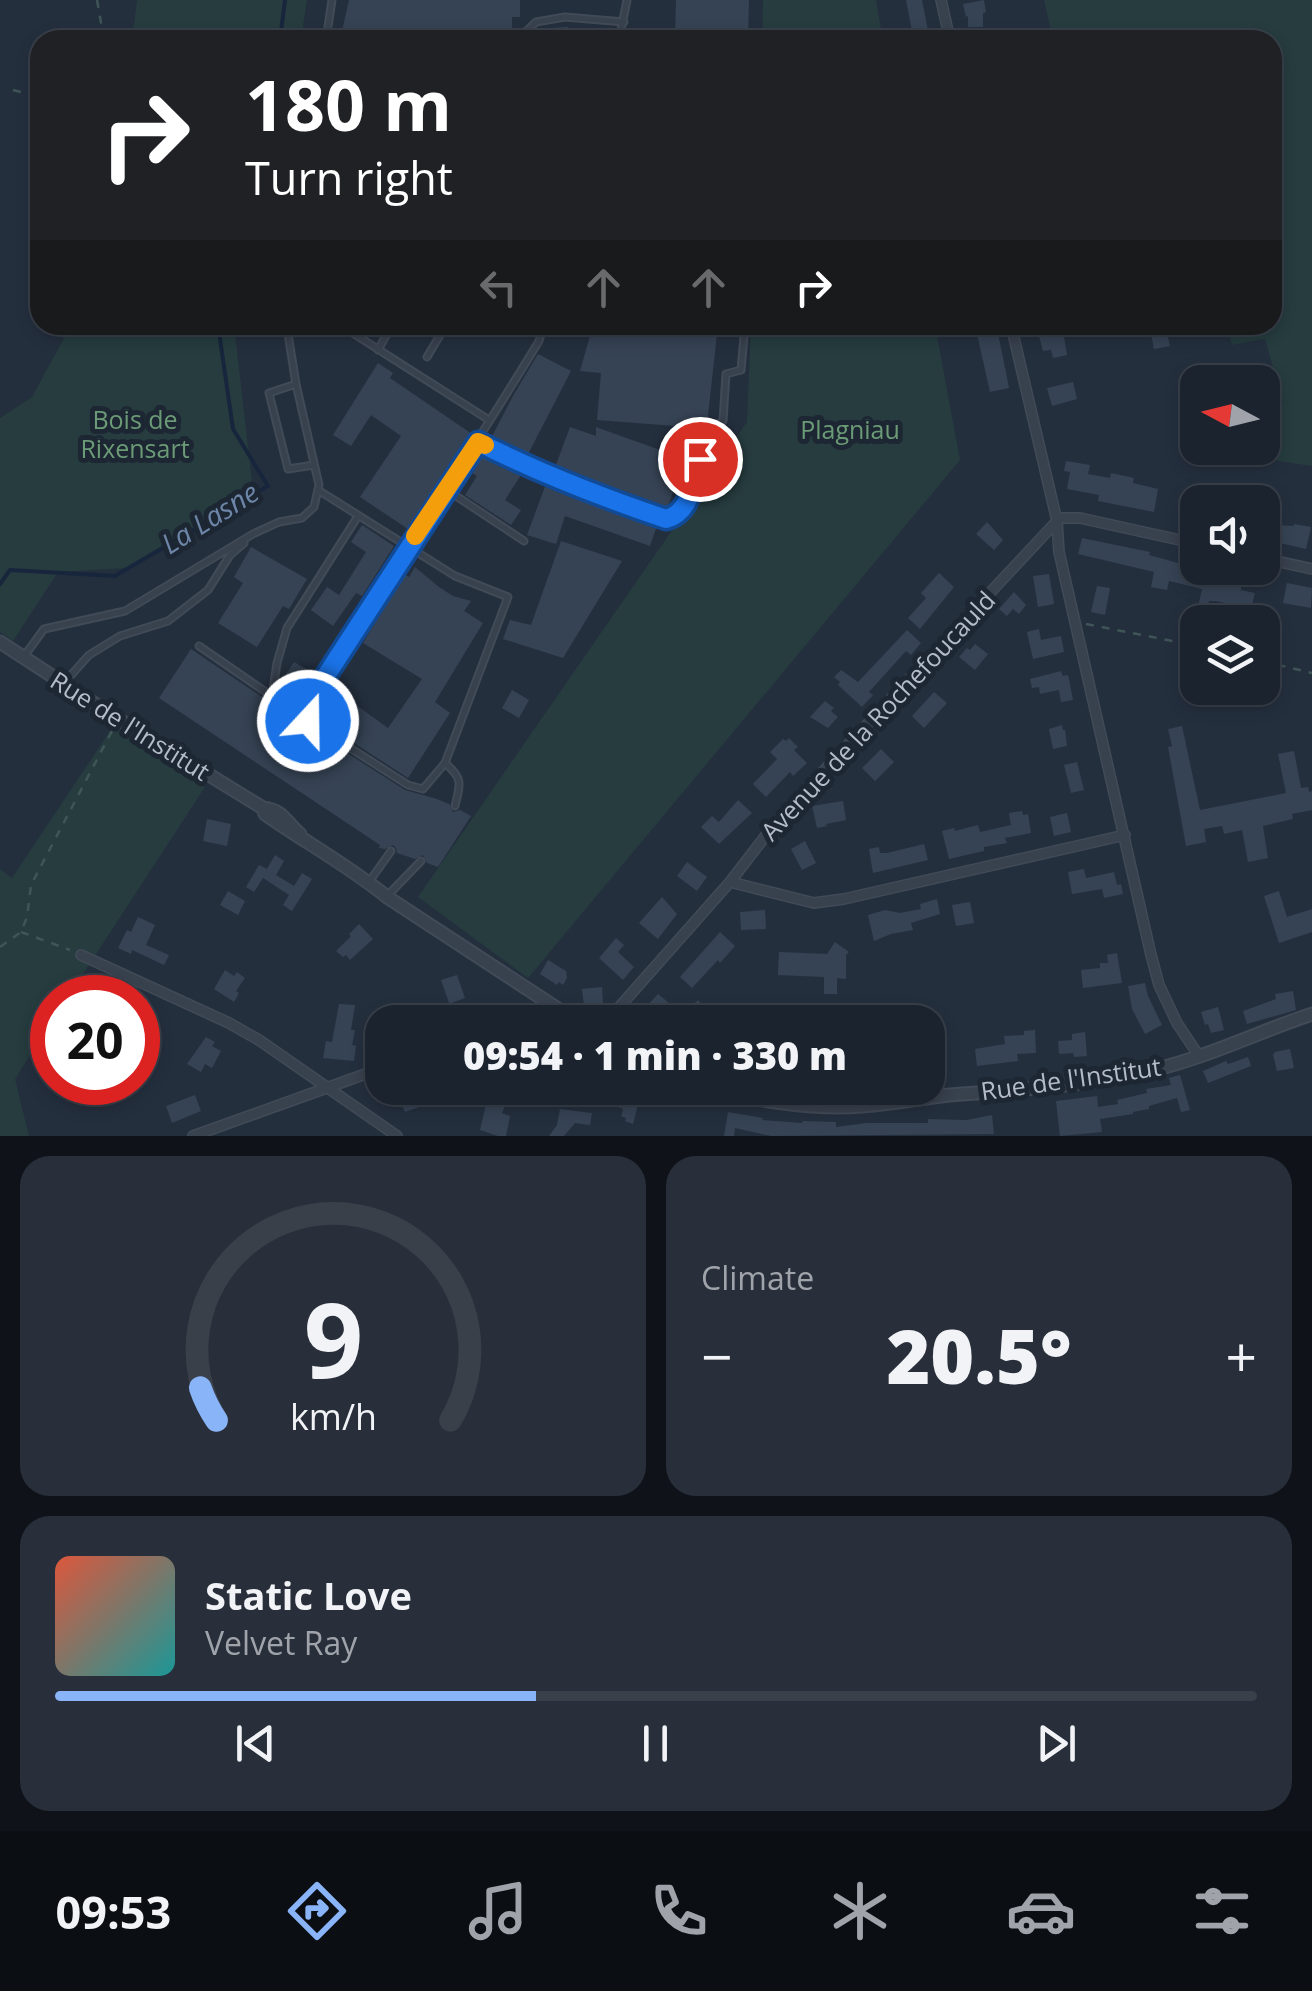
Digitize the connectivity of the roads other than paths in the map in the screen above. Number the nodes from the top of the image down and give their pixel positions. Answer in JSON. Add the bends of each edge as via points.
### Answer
{"nodes":[{"id":1,"x":332,"y":0,"type":"edge"},
{"id":2,"x":627,"y":0,"type":"edge"},
{"id":3,"x":941,"y":0,"type":"edge"},
{"id":4,"x":624,"y":22,"type":"junction"},
{"id":5,"x":328,"y":30,"type":"edge"},
{"id":6,"x":528,"y":30,"type":"edge"},
{"id":7,"x":622,"y":30,"type":"edge"},
{"id":8,"x":948,"y":30,"type":"edge"},
{"id":9,"x":288,"y":335,"type":"edge"},
{"id":10,"x":355,"y":335,"type":"edge"},
{"id":11,"x":386,"y":335,"type":"edge"},
{"id":12,"x":440,"y":335,"type":"edge"},
{"id":13,"x":541,"y":335,"type":"edge"},
{"id":14,"x":744,"y":335,"type":"edge"},
{"id":15,"x":1013,"y":335,"type":"edge"},
{"id":16,"x":378,"y":350,"type":"junction"},
{"id":17,"x":426,"y":357,"type":"dead end"},
{"id":18,"x":296,"y":384,"type":"junction"},
{"id":19,"x":490,"y":421,"type":"junction"},
{"id":20,"x":478,"y":442,"type":"junction"},
{"id":21,"x":314,"y":465,"type":"junction"},
{"id":22,"x":318,"y":490,"type":"junction"},
{"id":23,"x":446,"y":490,"type":"junction"},
{"id":24,"x":358,"y":516,"type":"junction"},
{"id":25,"x":1058,"y":521,"type":"junction"},
{"id":26,"x":253,"y":534,"type":"junction"},
{"id":27,"x":1180,"y":540,"type":"edge"},
{"id":28,"x":524,"y":541,"type":"dead end"},
{"id":29,"x":408,"y":547,"type":"junction"},
{"id":30,"x":1280,"y":562,"type":"edge"},
{"id":31,"x":1312,"y":569,"type":"edge"},
{"id":32,"x":0,"y":642,"type":"edge"},
{"id":33,"x":199,"y":646,"type":"dead end"},
{"id":34,"x":23,"y":657,"type":"junction"},
{"id":35,"x":63,"y":684,"type":"junction"},
{"id":36,"x":272,"y":696,"type":"junction"},
{"id":37,"x":308,"y":721,"type":"junction"},
{"id":38,"x":446,"y":763,"type":"junction"},
{"id":39,"x":454,"y":806,"type":"dead end"},
{"id":40,"x":1125,"y":834,"type":"junction"},
{"id":41,"x":390,"y":851,"type":"dead end"},
{"id":42,"x":422,"y":861,"type":"dead end"},
{"id":43,"x":369,"y":882,"type":"junction"},
{"id":44,"x":730,"y":882,"type":"junction"},
{"id":45,"x":387,"y":897,"type":"junction"},
{"id":46,"x":80,"y":955,"type":"road end"},
{"id":47,"x":552,"y":1005,"type":"edge"},
{"id":48,"x":621,"y":1005,"type":"edge"},
{"id":49,"x":1312,"y":1014,"type":"edge"},
{"id":50,"x":1199,"y":1056,"type":"junction"},
{"id":51,"x":365,"y":1074,"type":"edge"},
{"id":52,"x":327,"y":1088,"type":"junction"},
{"id":53,"x":945,"y":1097,"type":"edge"},
{"id":54,"x":791,"y":1105,"type":"edge"},
{"id":55,"x":870,"y":1105,"type":"edge"},
{"id":56,"x":193,"y":1136,"type":"edge"},
{"id":57,"x":397,"y":1136,"type":"edge"}],
"edges":[{"from":1,"to":5,"type":"lane"},
{"from":2,"to":4,"type":"lane"},
{"from":3,"to":8,"type":"street"},
{"from":4,"to":6,"type":"lane","via":[[565,17]]},
{"from":4,"to":7,"type":"lane"},
{"from":9,"to":18,"type":"lane"},
{"from":10,"to":16,"type":"lane"},
{"from":11,"to":16,"type":"lane"},
{"from":12,"to":17,"type":"lane"},
{"from":13,"to":19,"type":"lane"},
{"from":14,"to":20,"type":"lane","via":[[742,370],[726,374],[723,421],[703,434],[684,508],[674,518],[588,492]]},
{"from":15,"to":25,"type":"street"},
{"from":16,"to":19,"type":"lane"},
{"from":18,"to":21,"type":"lane"},
{"from":18,"to":21,"type":"lane","via":[[269,393],[288,470]]},
{"from":19,"to":20,"type":"lane"},
{"from":20,"to":23,"type":"lane"},
{"from":21,"to":22,"type":"lane"},
{"from":22,"to":24,"type":"lane"},
{"from":22,"to":26,"type":"lane","via":[[302,518]]},
{"from":23,"to":28,"type":"lane"},
{"from":23,"to":29,"type":"lane"},
{"from":24,"to":29,"type":"lane"},
{"from":24,"to":36,"type":"lane","via":[[288,628]]},
{"from":25,"to":27,"type":"street","via":[[1080,518]]},
{"from":25,"to":40,"type":"street","via":[[1059,552]]},
{"from":25,"to":44,"type":"street","name":"Avenue de la Rochefoucauld","via":[[801,796]]},
{"from":26,"to":34,"type":"lane","via":[[125,611],[44,629]]},
{"from":26,"to":35,"type":"lane","via":[[208,590],[168,621],[120,636],[90,655]]},
{"from":29,"to":37,"type":"lane","via":[[305,708]]},
{"from":29,"to":38,"type":"lane","via":[[508,597]]},
{"from":30,"to":31,"type":"street"},
{"from":32,"to":34,"type":"street","name":"Rue de l'Institut"},
{"from":33,"to":36,"type":"lane"},
{"from":34,"to":35,"type":"street","name":"Rue de l'Institut"},
{"from":35,"to":43,"type":"street","name":"Rue de l'Institut"},
{"from":36,"to":37,"type":"lane"},
{"from":37,"to":38,"type":"lane","via":[[422,791]]},
{"from":38,"to":39,"type":"lane","via":[[460,782]]},
{"from":40,"to":44,"type":"street","via":[[814,902]]},
{"from":40,"to":50,"type":"street","via":[[1160,985]]},
{"from":41,"to":43,"type":"lane"},
{"from":42,"to":45,"type":"lane"},
{"from":43,"to":45,"type":"street","name":"Rue de l'Institut"},
{"from":44,"to":48,"type":"street","name":"Avenue de la Rochefoucauld"},
{"from":45,"to":47,"type":"street","name":"Rue de l'Institut"},
{"from":46,"to":52,"type":"street","via":[[230,1023]]},
{"from":49,"to":50,"type":"street","name":"Rue de l'Institut"},
{"from":50,"to":53,"type":"street","name":"Rue de l'Institut","via":[[1100,1080]]},
{"from":51,"to":52,"type":"street"},
{"from":52,"to":56,"type":"street"},
{"from":52,"to":57,"type":"street"},
{"from":54,"to":55,"type":"street","name":"Rue de l'Institut"}]}
